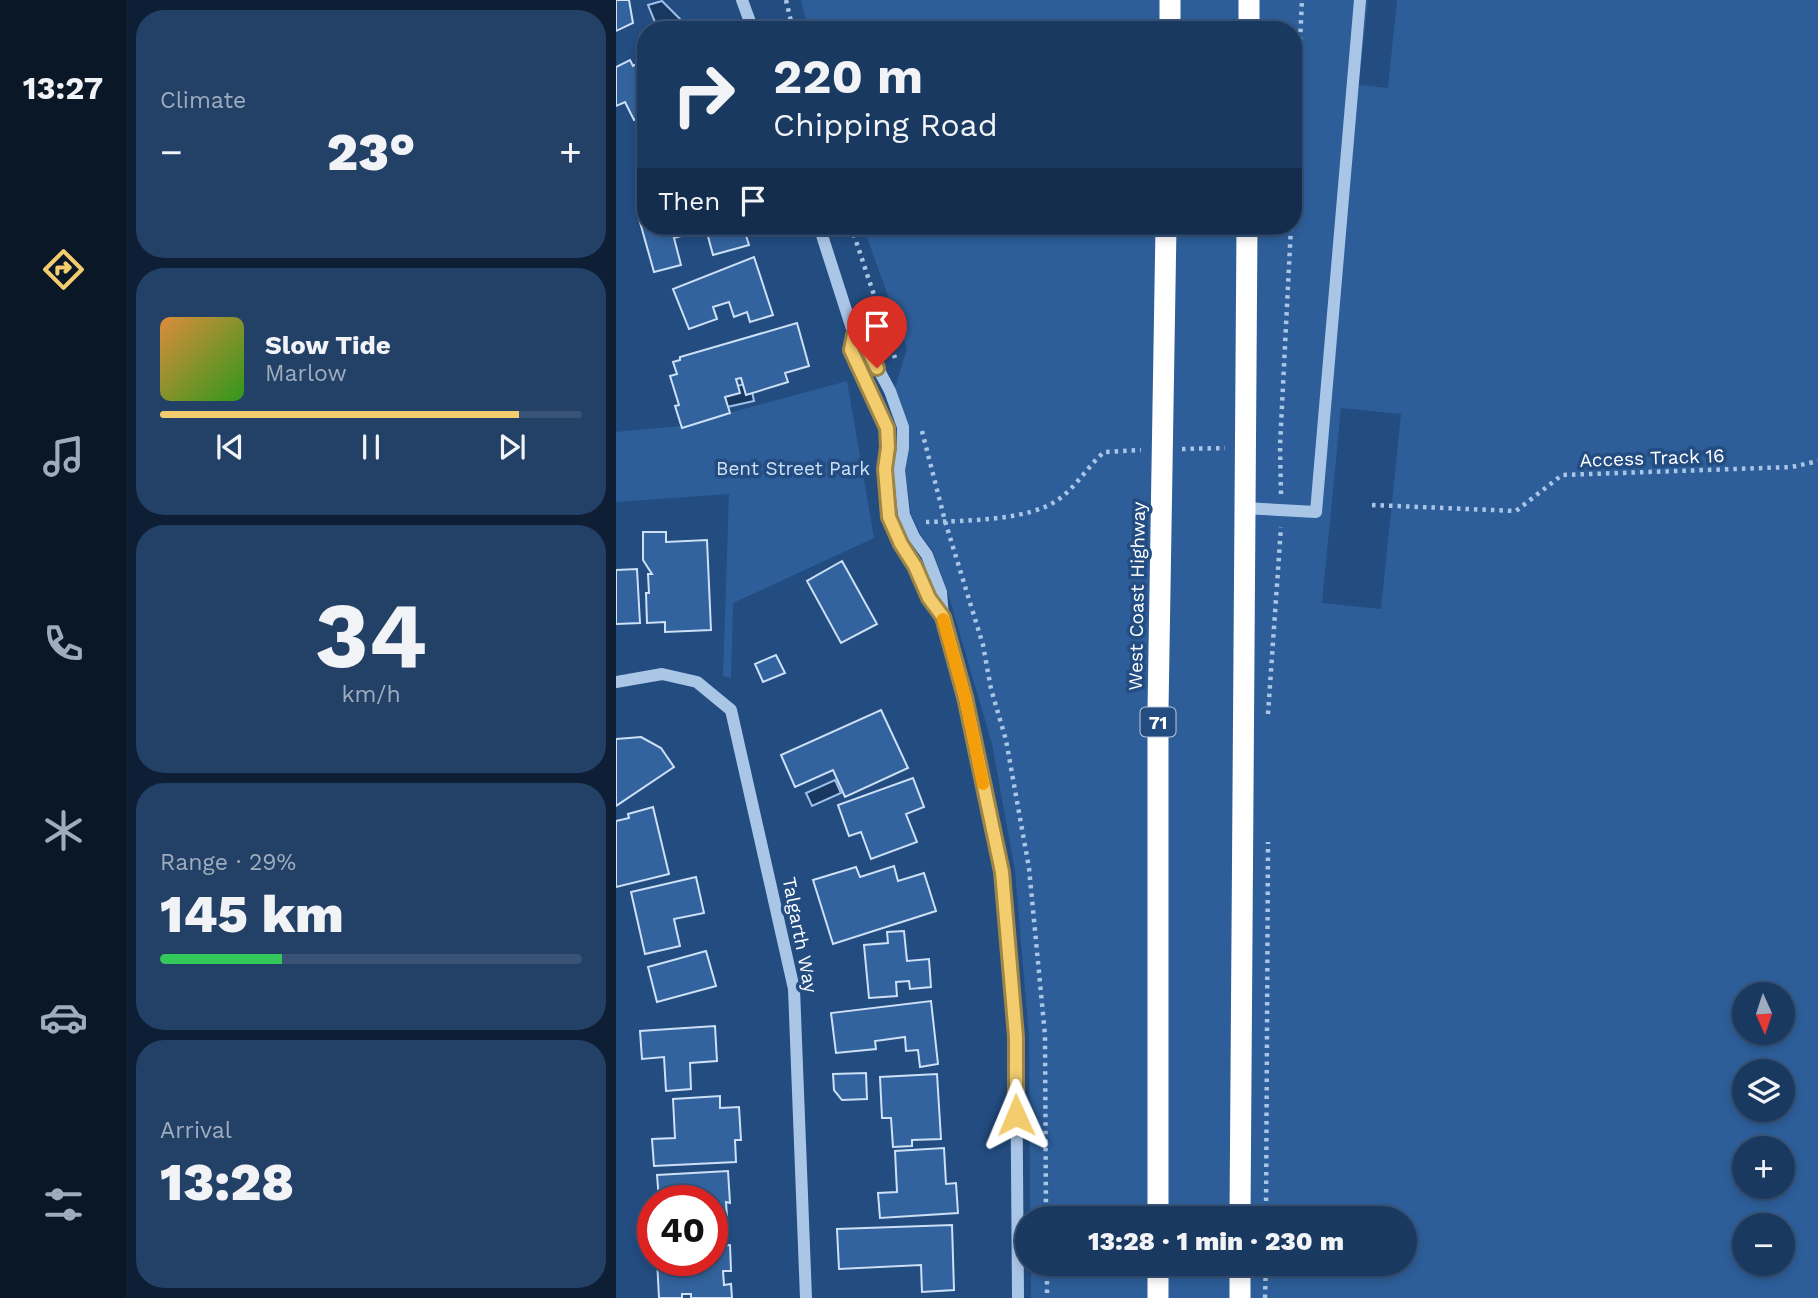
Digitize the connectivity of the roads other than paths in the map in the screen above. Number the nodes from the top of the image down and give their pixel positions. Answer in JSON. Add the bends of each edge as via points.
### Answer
{"nodes":[{"id":1,"x":742,"y":0,"type":"edge"},
{"id":2,"x":1170,"y":0,"type":"edge"},
{"id":3,"x":1249,"y":0,"type":"edge"},
{"id":4,"x":1360,"y":0,"type":"edge"},
{"id":5,"x":750,"y":21,"type":"edge"},
{"id":6,"x":1170,"y":21,"type":"edge"},
{"id":7,"x":1249,"y":21,"type":"edge"},
{"id":8,"x":821,"y":235,"type":"edge"},
{"id":9,"x":1166,"y":235,"type":"edge"},
{"id":10,"x":1247,"y":235,"type":"edge"},
{"id":11,"x":854,"y":335,"type":"junction"},
{"id":12,"x":1244,"y":508,"type":"junction"},
{"id":13,"x":943,"y":617,"type":"junction"},
{"id":14,"x":616,"y":682,"type":"edge"},
{"id":15,"x":1158,"y":1206,"type":"edge"},
{"id":16,"x":1240,"y":1206,"type":"edge"},
{"id":17,"x":1158,"y":1276,"type":"edge"},
{"id":18,"x":1240,"y":1276,"type":"edge"},
{"id":19,"x":806,"y":1298,"type":"edge"},
{"id":20,"x":1018,"y":1298,"type":"edge"},
{"id":21,"x":1158,"y":1298,"type":"edge"},
{"id":22,"x":1240,"y":1298,"type":"edge"}],
"edges":[{"from":1,"to":5,"type":"street"},
{"from":2,"to":6,"type":"highway"},
{"from":3,"to":7,"type":"highway"},
{"from":4,"to":12,"type":"street","via":[[1316,512]]},
{"from":8,"to":11,"type":"street"},
{"from":9,"to":15,"type":"highway","name":"West Coast Highway","number":"71","via":[[1158,710]]},
{"from":10,"to":12,"type":"highway"},
{"from":11,"to":13,"type":"street","via":[[851,350],[887,428],[889,517]]},
{"from":11,"to":13,"type":"street","via":[[865,344],[903,427],[899,470],[904,515],[927,555],[941,592]]},
{"from":12,"to":16,"type":"highway"},
{"from":13,"to":20,"type":"street","via":[[1002,872],[1016,1037]]},
{"from":14,"to":19,"type":"street","name":"Talgarth Way","via":[[662,674],[697,682],[731,710],[794,989]]},
{"from":17,"to":21,"type":"highway"},
{"from":18,"to":22,"type":"highway"}]}
